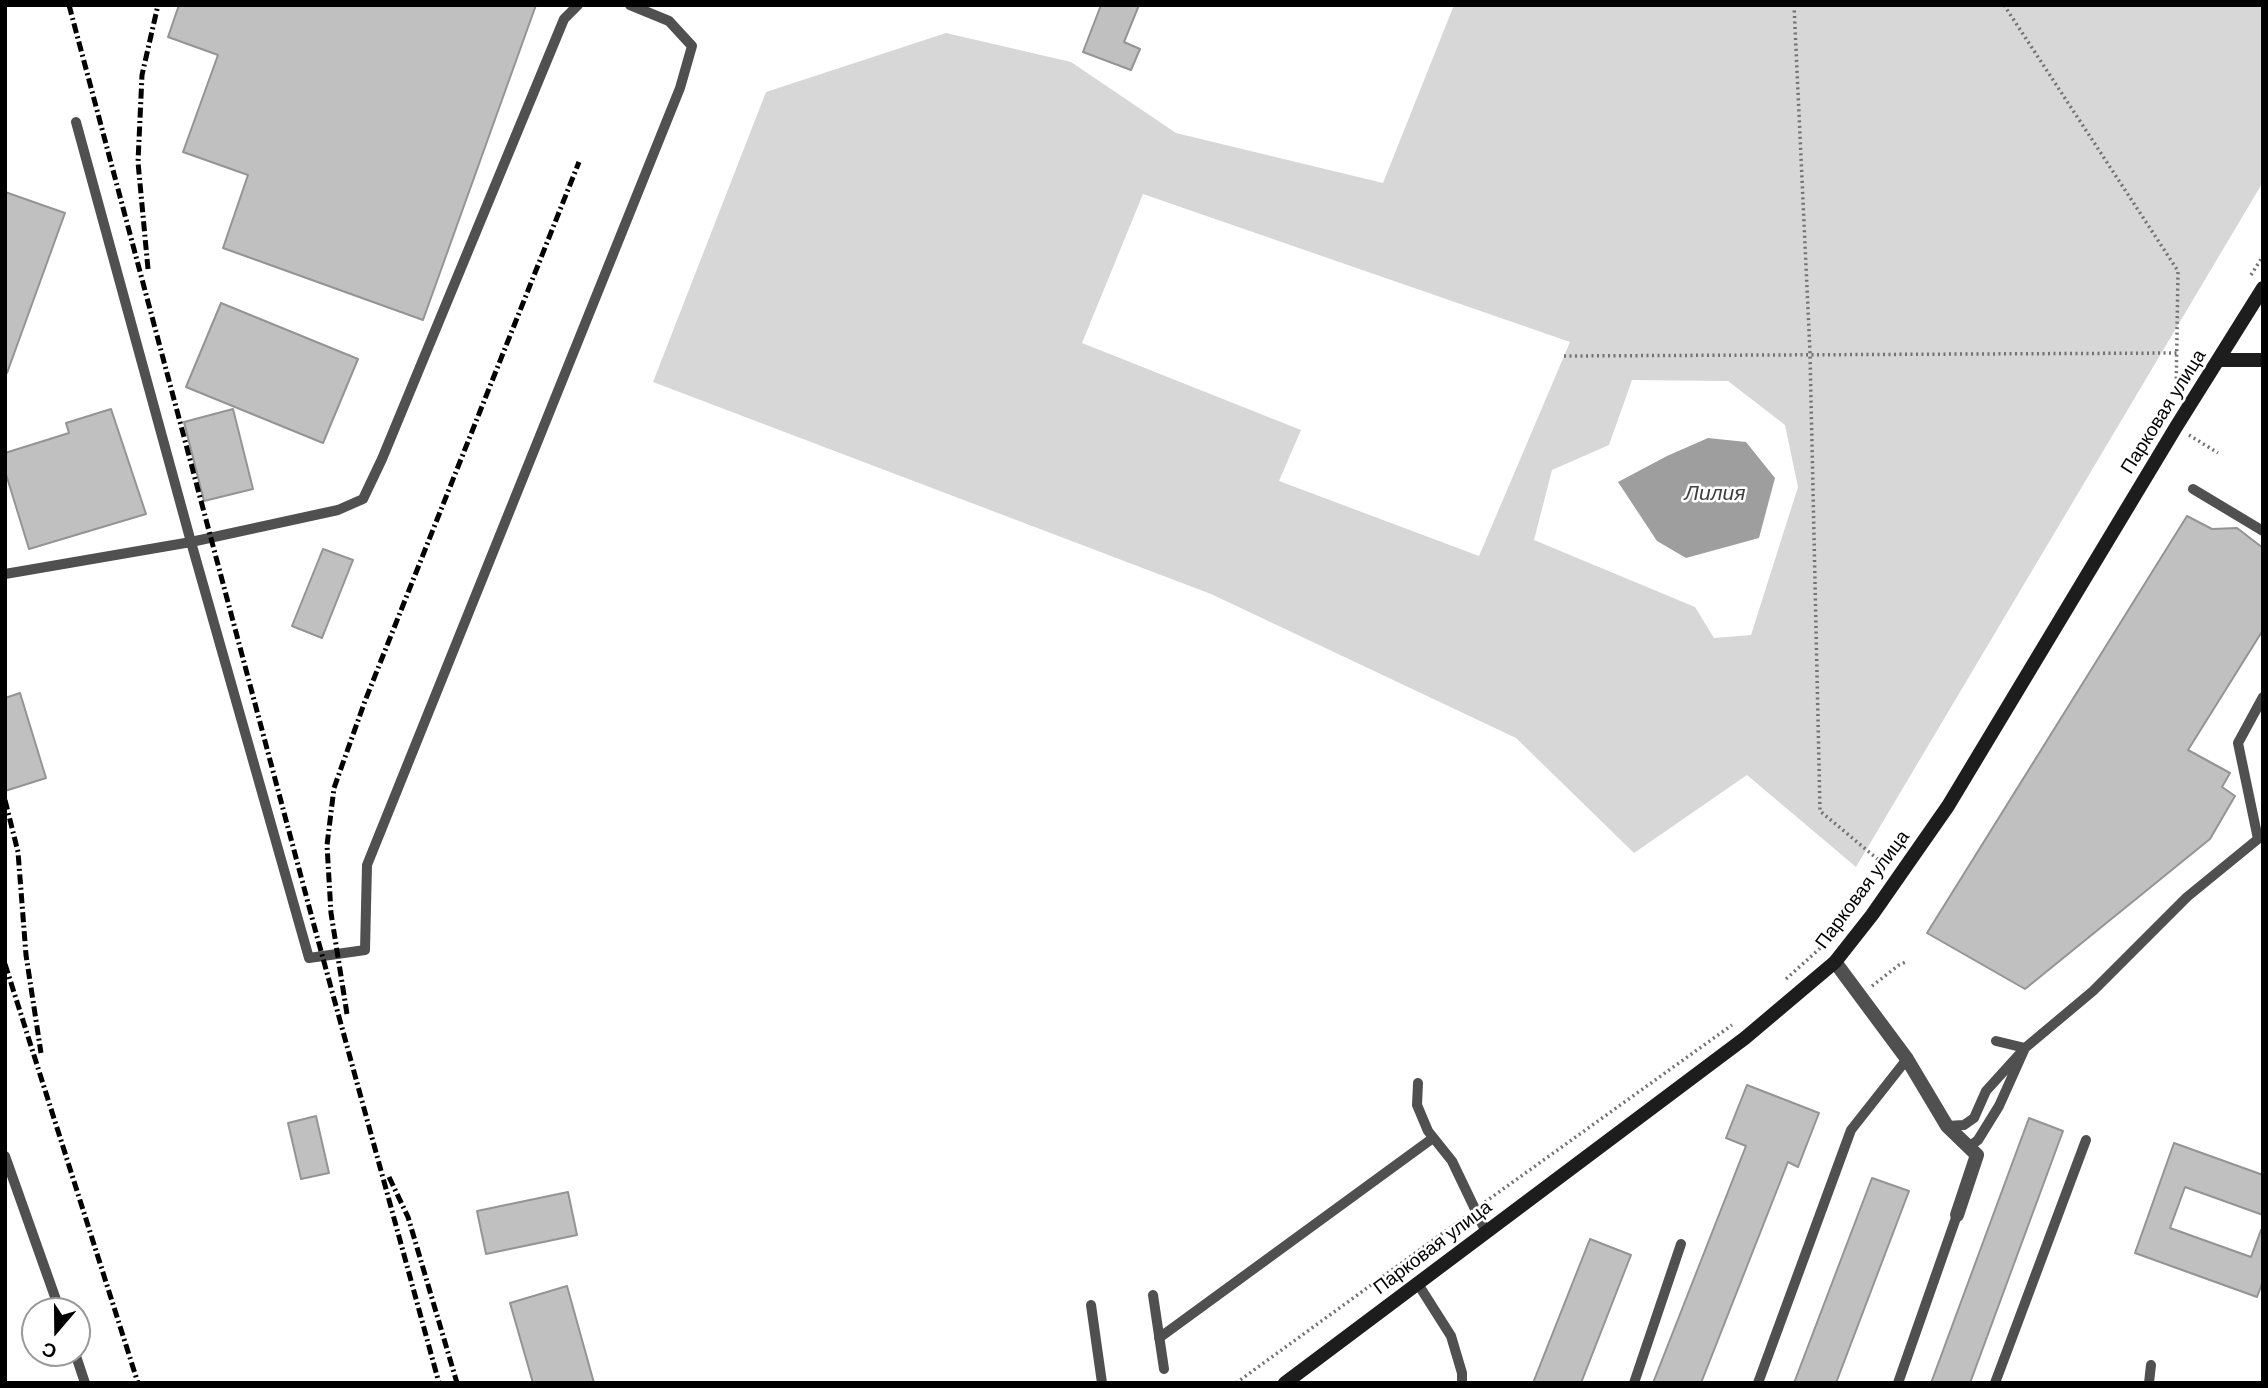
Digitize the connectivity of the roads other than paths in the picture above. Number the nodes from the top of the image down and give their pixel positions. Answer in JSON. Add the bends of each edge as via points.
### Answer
{"nodes":[{"id":1,"x":578,"y":5,"type":"edge"},
{"id":2,"x":630,"y":5,"type":"edge"},
{"id":3,"x":76,"y":122,"type":"dead end"},
{"id":4,"x":2263,"y":288,"type":"edge"},
{"id":5,"x":2219,"y":360,"type":"junction"},
{"id":6,"x":2263,"y":360,"type":"edge"},
{"id":7,"x":2193,"y":489,"type":"dead end"},
{"id":8,"x":2263,"y":531,"type":"edge"},
{"id":9,"x":191,"y":542,"type":"junction"},
{"id":10,"x":5,"y":574,"type":"edge"},
{"id":11,"x":2263,"y":698,"type":"edge"},
{"id":12,"x":1835,"y":962,"type":"junction"},
{"id":13,"x":1996,"y":1041,"type":"dead end"},
{"id":14,"x":2025,"y":1048,"type":"junction"},
{"id":15,"x":1907,"y":1059,"type":"junction"},
{"id":16,"x":1418,"y":1083,"type":"dead end"},
{"id":17,"x":1947,"y":1126,"type":"junction"},
{"id":18,"x":1433,"y":1138,"type":"junction"},
{"id":19,"x":2086,"y":1140,"type":"dead end"},
{"id":20,"x":1970,"y":1146,"type":"junction"},
{"id":21,"x":5,"y":1156,"type":"edge"},
{"id":22,"x":1958,"y":1215,"type":"joint"},
{"id":23,"x":1486,"y":1232,"type":"junction"},
{"id":24,"x":1681,"y":1244,"type":"dead end"},
{"id":25,"x":1418,"y":1284,"type":"junction"},
{"id":26,"x":1153,"y":1295,"type":"dead end"},
{"id":27,"x":55,"y":1297,"type":"edge"},
{"id":28,"x":1091,"y":1305,"type":"dead end"},
{"id":29,"x":1159,"y":1338,"type":"junction"},
{"id":30,"x":2151,"y":1365,"type":"dead end"},
{"id":31,"x":1164,"y":1369,"type":"dead end"},
{"id":32,"x":1102,"y":1383,"type":"edge"},
{"id":33,"x":1285,"y":1383,"type":"edge"},
{"id":34,"x":1462,"y":1383,"type":"edge"},
{"id":35,"x":1634,"y":1383,"type":"edge"},
{"id":36,"x":1758,"y":1383,"type":"edge"},
{"id":37,"x":1898,"y":1383,"type":"edge"},
{"id":38,"x":1995,"y":1383,"type":"edge"},
{"id":39,"x":2149,"y":1383,"type":"edge"}],
"edges":[{"from":1,"to":9,"type":"lane","via":[[564,19],[363,499],[338,510]]},
{"from":2,"to":9,"type":"lane","via":[[669,20],[692,46],[367,865],[365,950],[309,958]]},
{"from":3,"to":9,"type":"lane"},
{"from":4,"to":5,"type":"main road","name":"Парковая улица"},
{"from":5,"to":6,"type":"main road"},
{"from":5,"to":12,"type":"main road","name":"Парковая улица","via":[[1948,806]]},
{"from":7,"to":8,"type":"lane"},
{"from":9,"to":10,"type":"lane"},
{"from":11,"to":14,"type":"lane","via":[[2238,743],[2258,839],[2187,897],[2093,991]]},
{"from":12,"to":15,"type":"street"},
{"from":12,"to":23,"type":"main road","name":"Парковая улица","via":[[1745,1038]]},
{"from":13,"to":14,"type":"lane"},
{"from":14,"to":17,"type":"lane","via":[[1986,1091],[1974,1118],[1964,1125]]},
{"from":14,"to":20,"type":"lane","via":[[1999,1106],[1979,1140]]},
{"from":15,"to":17,"type":"street"},
{"from":15,"to":36,"type":"lane","via":[[1851,1129]]},
{"from":16,"to":18,"type":"lane","via":[[1417,1105]]},
{"from":17,"to":20,"type":"street"},
{"from":18,"to":23,"type":"lane","via":[[1452,1161]]},
{"from":18,"to":29,"type":"lane"},
{"from":19,"to":38,"type":"lane"},
{"from":20,"to":22,"type":"street","via":[[1977,1155]]},
{"from":21,"to":27,"type":"lane"},
{"from":22,"to":37,"type":"lane"},
{"from":23,"to":25,"type":"main road","name":"Парковая улица"},
{"from":24,"to":35,"type":"lane"},
{"from":25,"to":33,"type":"main road","name":"Парковая улица"},
{"from":25,"to":34,"type":"lane","via":[[1451,1336]]},
{"from":26,"to":29,"type":"lane"},
{"from":28,"to":32,"type":"lane"},
{"from":29,"to":31,"type":"lane"},
{"from":30,"to":39,"type":"lane"}]}
